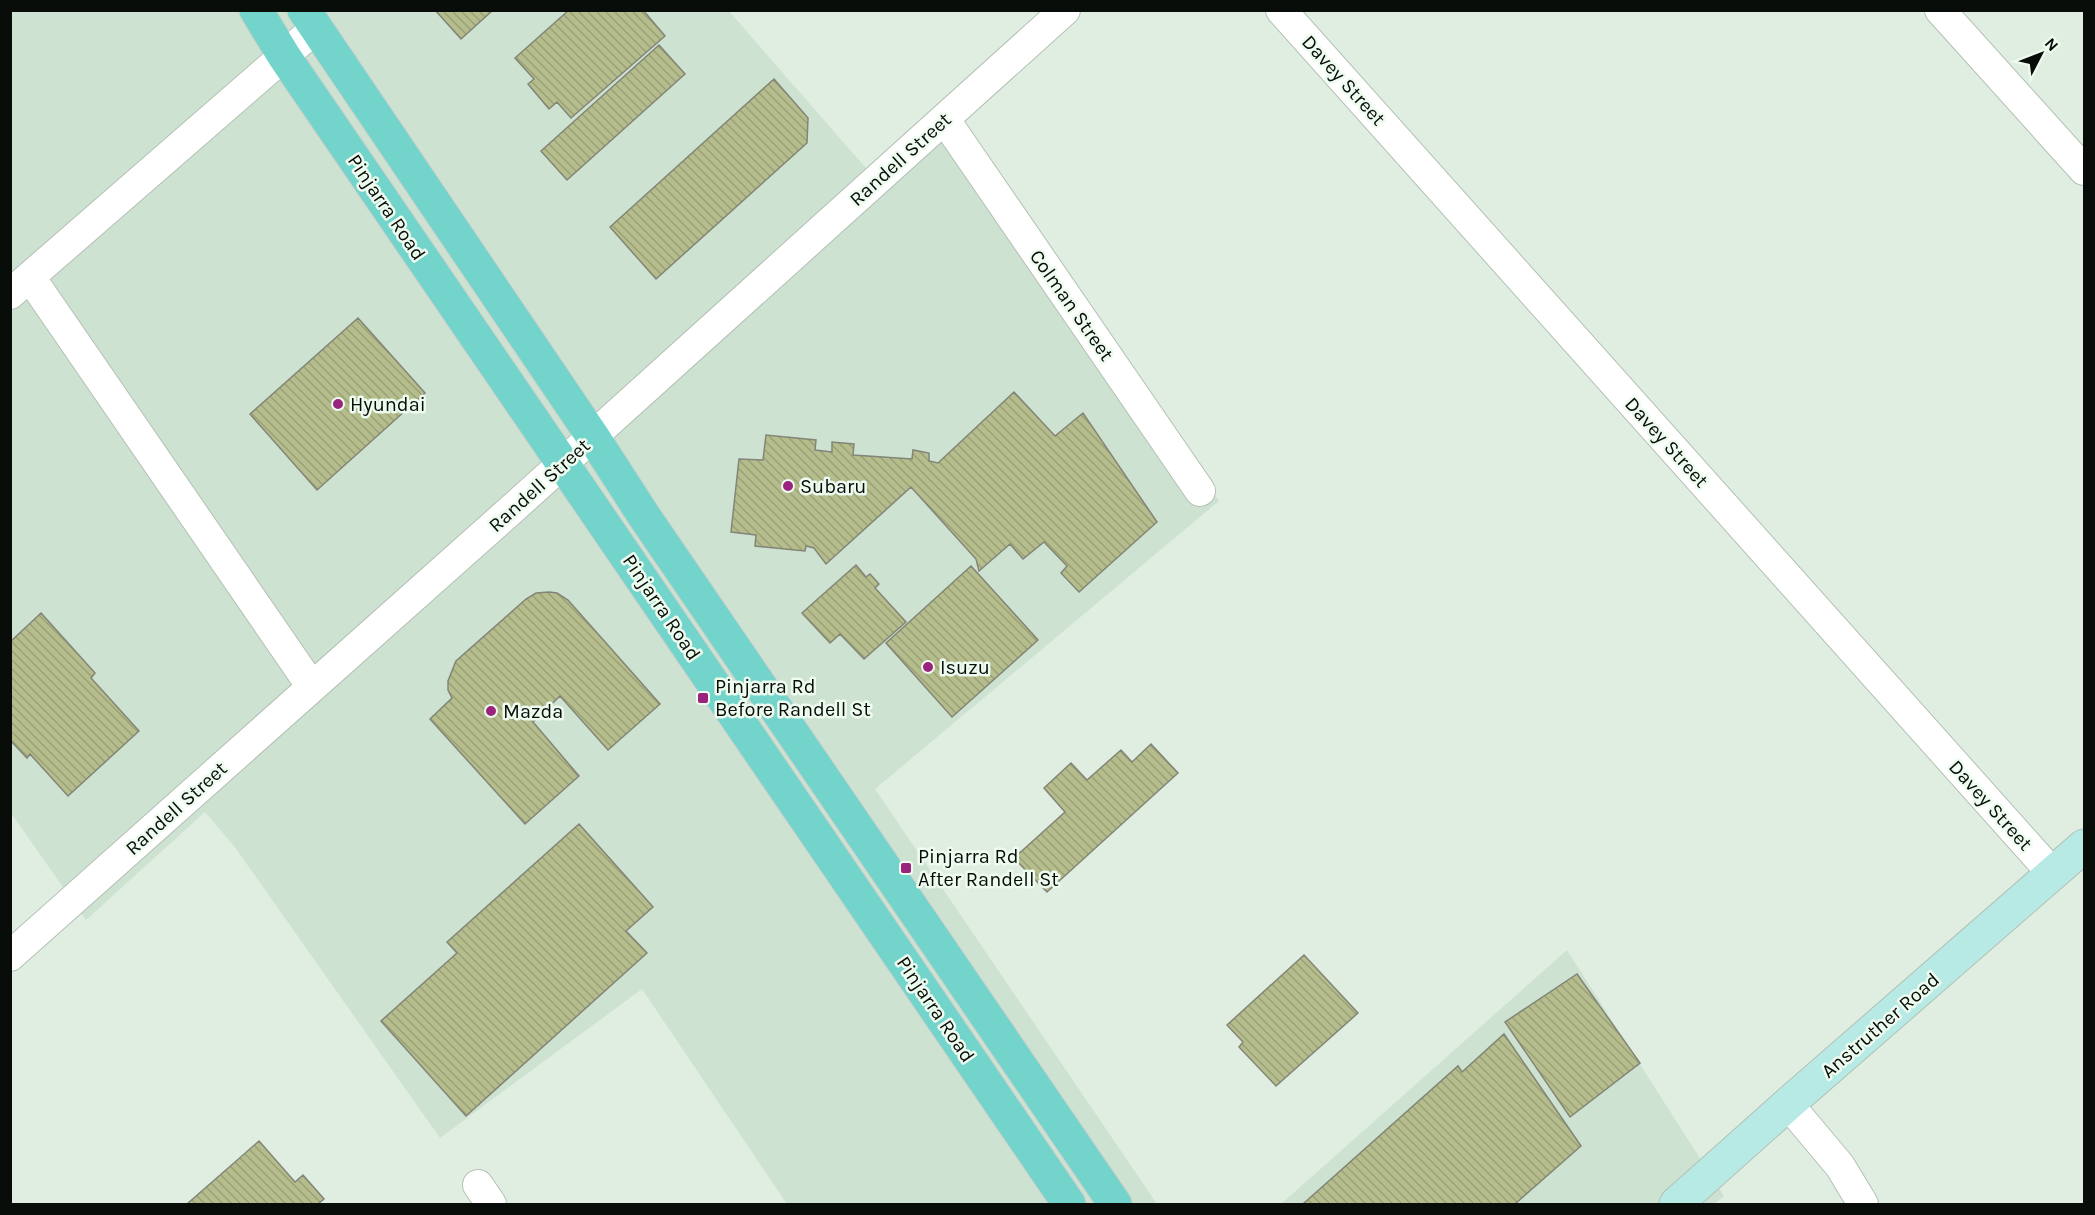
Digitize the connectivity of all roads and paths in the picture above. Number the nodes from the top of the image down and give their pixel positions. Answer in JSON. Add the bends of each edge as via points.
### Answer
{"nodes":[{"id":1,"x":256,"y":10,"type":"edge"},
{"id":2,"x":1065,"y":10,"type":"edge"},
{"id":3,"x":1281,"y":10,"type":"edge"},
{"id":4,"x":1940,"y":10,"type":"edge"},
{"id":5,"x":310,"y":19,"type":"edge"},
{"id":6,"x":284,"y":56,"type":"junction"},
{"id":7,"x":945,"y":120,"type":"junction"},
{"id":8,"x":2085,"y":170,"type":"edge"},
{"id":9,"x":20,"y":286,"type":"edge"},
{"id":10,"x":593,"y":436,"type":"junction"},
{"id":11,"x":563,"y":463,"type":"junction"},
{"id":12,"x":1200,"y":490,"type":"dead end"},
{"id":13,"x":312,"y":687,"type":"junction"},
{"id":14,"x":2085,"y":846,"type":"edge"},
{"id":15,"x":2053,"y":874,"type":"junction"},
{"id":16,"x":10,"y":956,"type":"edge"},
{"id":17,"x":1788,"y":1104,"type":"junction"},
{"id":18,"x":1069,"y":1204,"type":"edge"},
{"id":19,"x":1115,"y":1204,"type":"edge"},
{"id":20,"x":1676,"y":1204,"type":"edge"},
{"id":21,"x":1863,"y":1204,"type":"edge"}],
"edges":[{"from":1,"to":6,"type":"main road","name":"Pinjarra Road"},
{"from":2,"to":7,"type":"street","name":"Randell Street"},
{"from":3,"to":15,"type":"street","name":"Davey Street"},
{"from":4,"to":8,"type":"street"},
{"from":5,"to":6,"type":"street"},
{"from":5,"to":10,"type":"main road","name":"Pinjarra Road"},
{"from":6,"to":9,"type":"street"},
{"from":6,"to":11,"type":"main road","name":"Pinjarra Road"},
{"from":7,"to":10,"type":"street","name":"Randell Street"},
{"from":7,"to":12,"type":"street","name":"Colman Street"},
{"from":9,"to":13,"type":"street"},
{"from":10,"to":11,"type":"street","name":"Randell Street"},
{"from":10,"to":19,"type":"main road","name":"Pinjarra Road"},
{"from":11,"to":13,"type":"street","name":"Randell Street"},
{"from":11,"to":18,"type":"main road","name":"Pinjarra Road"},
{"from":13,"to":16,"type":"street","name":"Randell Street"},
{"from":14,"to":15,"type":"main road","name":"Anstruther Road"},
{"from":15,"to":17,"type":"main road","name":"Anstruther Road"},
{"from":17,"to":20,"type":"main road","name":"Anstruther Road"},
{"from":17,"to":21,"type":"street","via":[[1840,1166]]}]}
